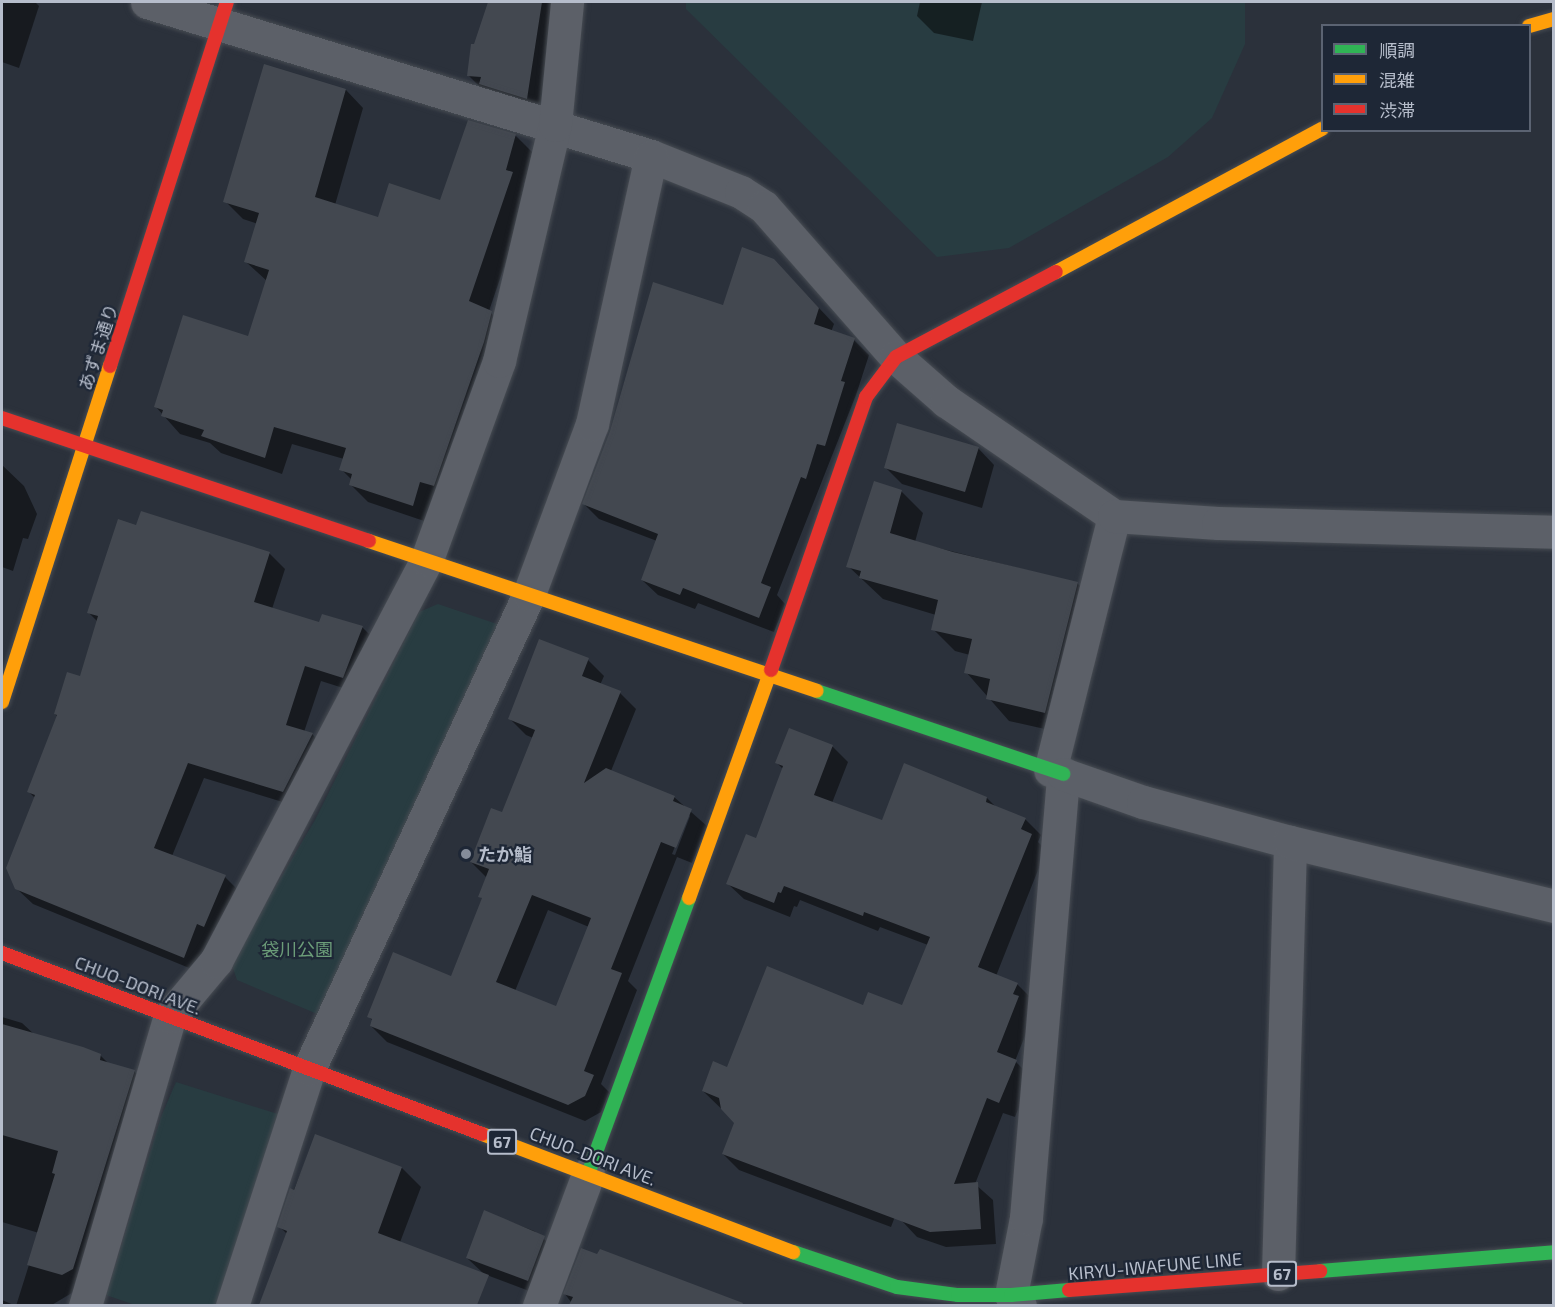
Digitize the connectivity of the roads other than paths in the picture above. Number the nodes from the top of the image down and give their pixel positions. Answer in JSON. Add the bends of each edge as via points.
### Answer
{"nodes":[{"id":1,"x":147,"y":2,"type":"edge"},
{"id":2,"x":567,"y":2,"type":"edge"},
{"id":3,"x":224,"y":13,"type":"edge"},
{"id":4,"x":1554,"y":19,"type":"edge"},
{"id":5,"x":1531,"y":25,"type":"edge"},
{"id":6,"x":555,"y":125,"type":"junction"},
{"id":7,"x":1321,"y":130,"type":"edge"},
{"id":8,"x":651,"y":156,"type":"junction"},
{"id":9,"x":896,"y":357,"type":"junction"},
{"id":10,"x":2,"y":418,"type":"edge"},
{"id":11,"x":86,"y":445,"type":"junction"},
{"id":12,"x":1114,"y":516,"type":"junction"},
{"id":13,"x":1554,"y":532,"type":"edge"},
{"id":14,"x":427,"y":559,"type":"junction"},
{"id":15,"x":529,"y":594,"type":"junction"},
{"id":16,"x":770,"y":677,"type":"junction"},
{"id":17,"x":2,"y":702,"type":"edge"},
{"id":18,"x":1057,"y":772,"type":"junction"},
{"id":19,"x":1290,"y":842,"type":"junction"},
{"id":20,"x":1554,"y":906,"type":"edge"},
{"id":21,"x":2,"y":953,"type":"edge"},
{"id":22,"x":170,"y":1016,"type":"junction"},
{"id":23,"x":309,"y":1069,"type":"junction"},
{"id":24,"x":588,"y":1174,"type":"junction"},
{"id":25,"x":1554,"y":1252,"type":"edge"},
{"id":26,"x":1278,"y":1274,"type":"junction"},
{"id":27,"x":1013,"y":1302,"type":"edge"},
{"id":28,"x":85,"y":1305,"type":"edge"},
{"id":29,"x":232,"y":1305,"type":"edge"},
{"id":30,"x":539,"y":1305,"type":"edge"}],
"edges":[{"from":1,"to":3,"type":"street"},
{"from":2,"to":6,"type":"street"},
{"from":3,"to":6,"type":"street"},
{"from":3,"to":11,"type":"street","name":"あずま通り"},
{"from":4,"to":5,"type":"street"},
{"from":6,"to":8,"type":"street"},
{"from":6,"to":14,"type":"street","via":[[499,361]]},
{"from":7,"to":9,"type":"street"},
{"from":8,"to":9,"type":"street","via":[[741,192],[764,207]]},
{"from":8,"to":15,"type":"street","via":[[592,424]]},
{"from":9,"to":12,"type":"street","via":[[946,400]]},
{"from":9,"to":16,"type":"street","via":[[866,396]]},
{"from":10,"to":11,"type":"street"},
{"from":11,"to":14,"type":"street"},
{"from":11,"to":17,"type":"street","name":"あずま通り"},
{"from":12,"to":13,"type":"street","via":[[1218,523]]},
{"from":12,"to":18,"type":"street"},
{"from":14,"to":15,"type":"street"},
{"from":14,"to":22,"type":"street","via":[[216,961]]},
{"from":15,"to":16,"type":"street"},
{"from":15,"to":23,"type":"street"},
{"from":16,"to":18,"type":"street"},
{"from":16,"to":24,"type":"street"},
{"from":18,"to":19,"type":"street","via":[[1143,802]]},
{"from":18,"to":27,"type":"street","via":[[1026,1218]]},
{"from":19,"to":20,"type":"street"},
{"from":19,"to":26,"type":"street"},
{"from":21,"to":22,"type":"street","name":"CHUO-DORI AVE.","number":"67"},
{"from":22,"to":23,"type":"street","name":"CHUO-DORI AVE.","number":"67"},
{"from":22,"to":28,"type":"street"},
{"from":23,"to":24,"type":"street","name":"CHUO-DORI AVE.","number":"67"},
{"from":23,"to":29,"type":"street"},
{"from":24,"to":27,"type":"street","name":"CHUO-DORI AVE.","number":"67","via":[[847,1272],[897,1287]]},
{"from":24,"to":30,"type":"street"},
{"from":25,"to":26,"type":"street","name":"KIRYU-IWAFUNE LINE","number":"67"},
{"from":26,"to":27,"type":"street","name":"KIRYU-IWAFUNE LINE","number":"67"}]}
